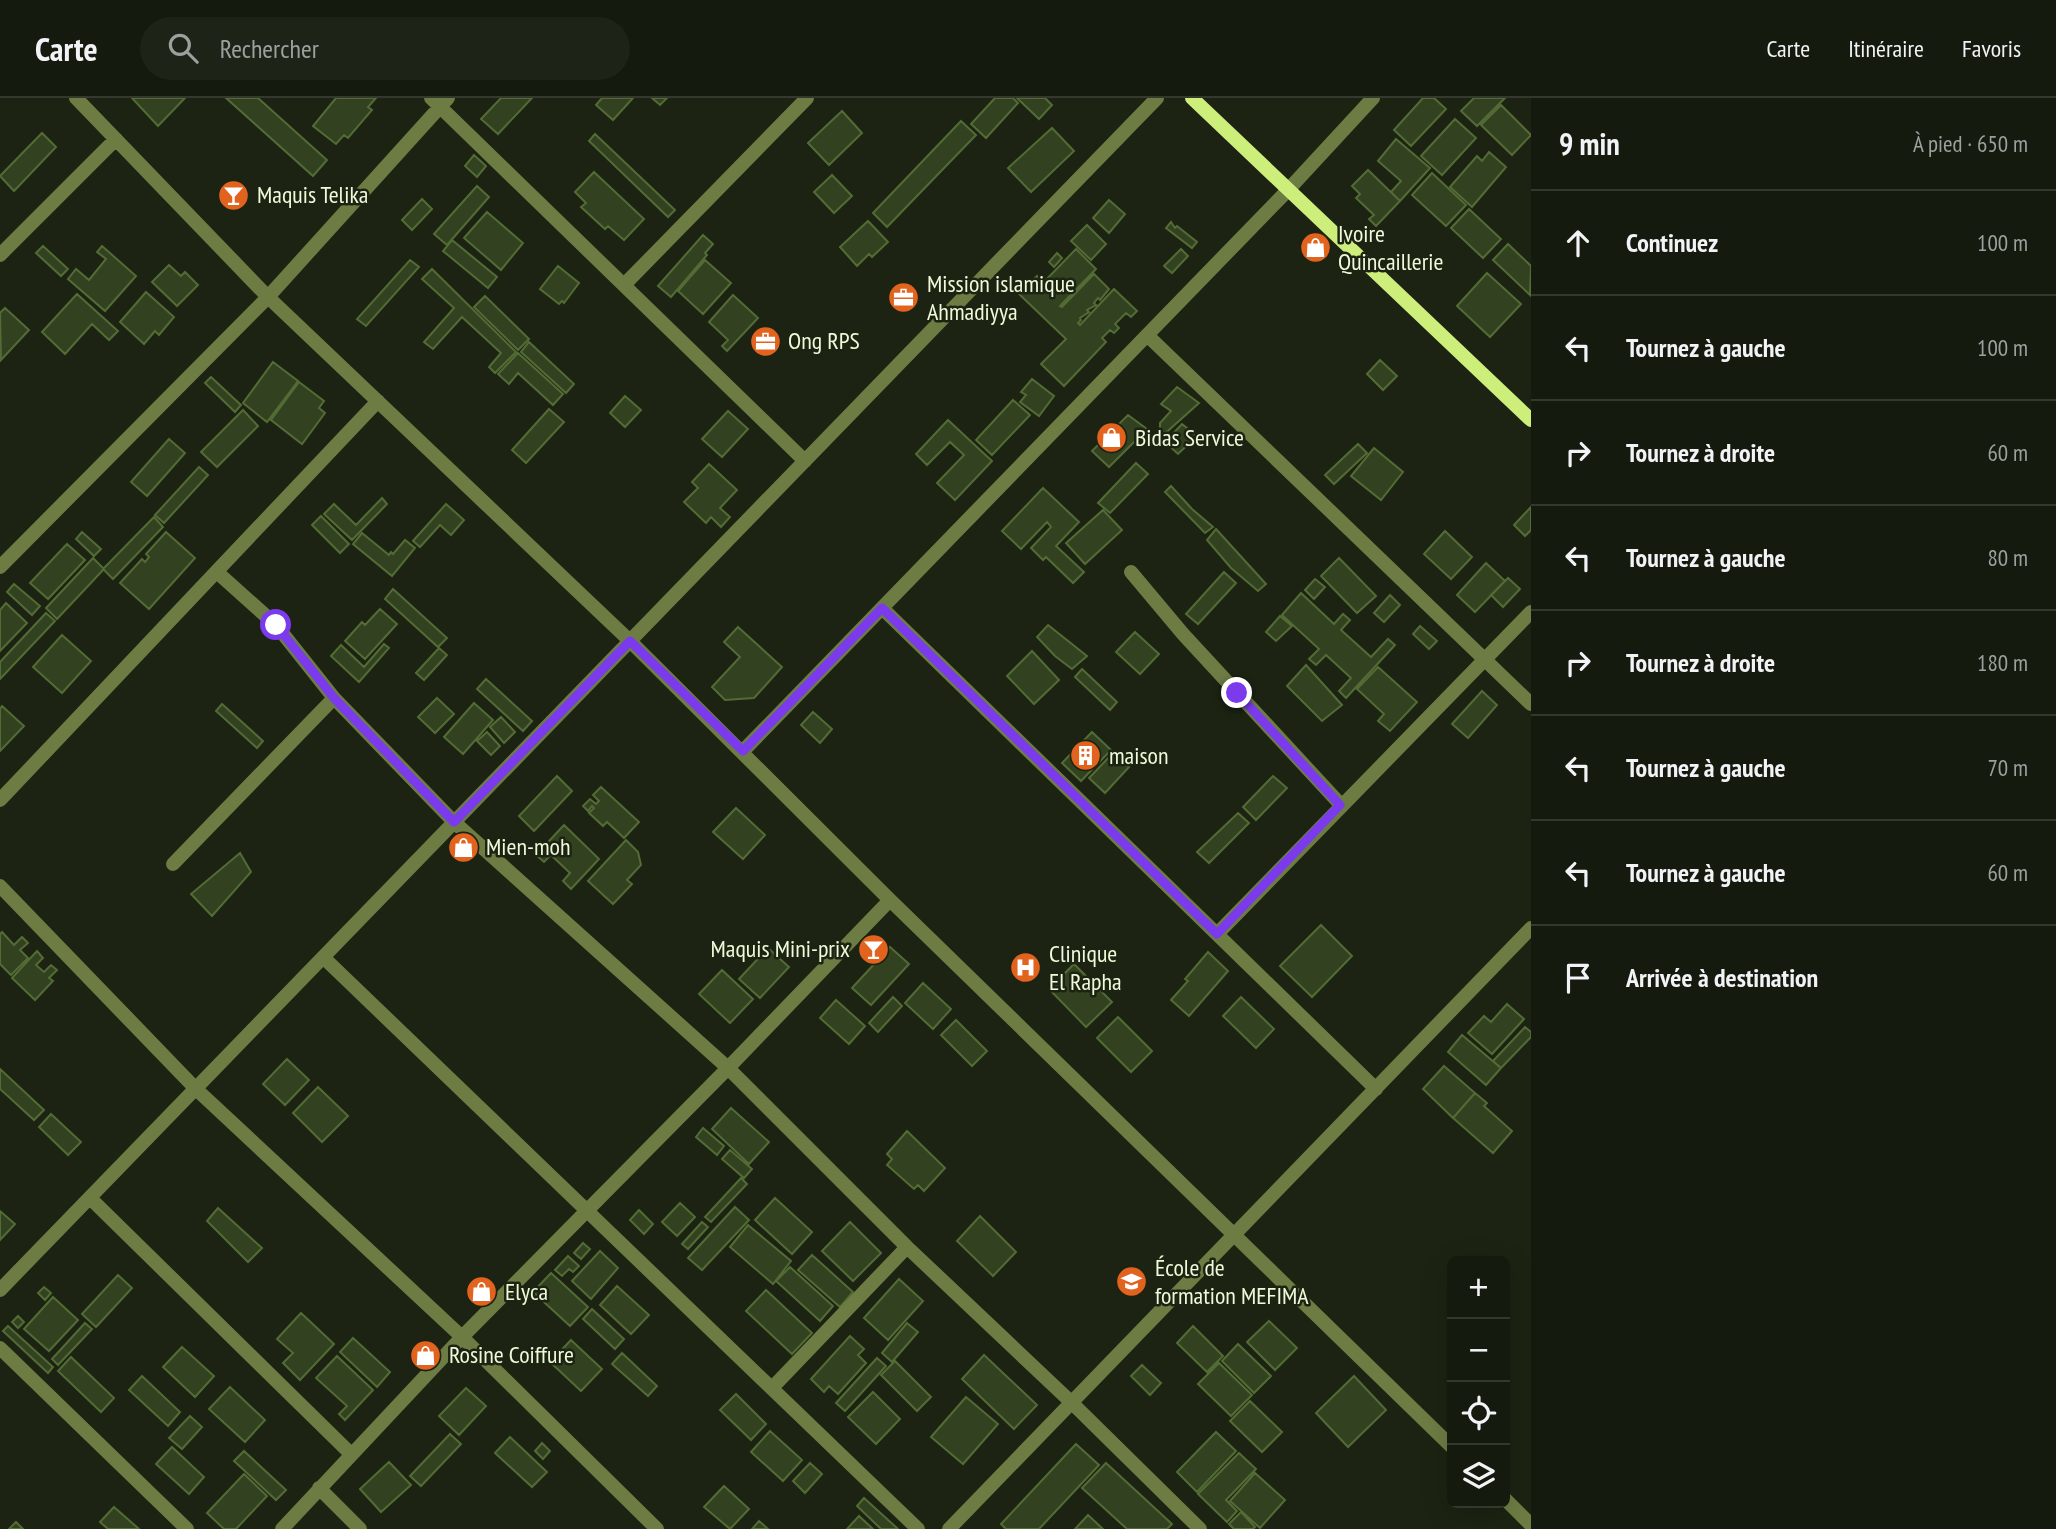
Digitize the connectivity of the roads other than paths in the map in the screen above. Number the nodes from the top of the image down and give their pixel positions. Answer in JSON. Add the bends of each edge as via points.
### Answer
{"nodes":[{"id":1,"x":76,"y":98,"type":"edge"},
{"id":2,"x":807,"y":98,"type":"edge"},
{"id":3,"x":1157,"y":98,"type":"edge"},
{"id":4,"x":1192,"y":98,"type":"edge"},
{"id":5,"x":1373,"y":98,"type":"edge"},
{"id":6,"x":440,"y":101,"type":"edge"},
{"id":7,"x":116,"y":139,"type":"junction"},
{"id":8,"x":1288,"y":190,"type":"junction"},
{"id":9,"x":0,"y":255,"type":"edge"},
{"id":10,"x":624,"y":285,"type":"junction"},
{"id":11,"x":268,"y":297,"type":"junction"},
{"id":12,"x":1147,"y":335,"type":"junction"},
{"id":13,"x":378,"y":401,"type":"junction"},
{"id":14,"x":1531,"y":420,"type":"edge"},
{"id":15,"x":805,"y":461,"type":"junction"},
{"id":16,"x":0,"y":567,"type":"edge"},
{"id":17,"x":1131,"y":572,"type":"dead end"},
{"id":18,"x":218,"y":573,"type":"junction"},
{"id":19,"x":882,"y":608,"type":"junction"},
{"id":20,"x":1531,"y":612,"type":"edge"},
{"id":21,"x":630,"y":641,"type":"junction"},
{"id":22,"x":1485,"y":659,"type":"junction"},
{"id":23,"x":334,"y":698,"type":"junction"},
{"id":24,"x":1531,"y":704,"type":"edge"},
{"id":25,"x":743,"y":751,"type":"junction"},
{"id":26,"x":0,"y":800,"type":"edge"},
{"id":27,"x":1340,"y":805,"type":"junction"},
{"id":28,"x":454,"y":822,"type":"junction"},
{"id":29,"x":173,"y":864,"type":"dead end"},
{"id":30,"x":0,"y":886,"type":"edge"},
{"id":31,"x":890,"y":900,"type":"junction"},
{"id":32,"x":1217,"y":934,"type":"junction"},
{"id":33,"x":1528,"y":938,"type":"edge"},
{"id":34,"x":323,"y":957,"type":"junction"},
{"id":35,"x":728,"y":1068,"type":"junction"},
{"id":36,"x":195,"y":1089,"type":"junction"},
{"id":37,"x":1376,"y":1089,"type":"junction"},
{"id":38,"x":90,"y":1198,"type":"junction"},
{"id":39,"x":588,"y":1209,"type":"junction"},
{"id":40,"x":1235,"y":1234,"type":"junction"},
{"id":41,"x":907,"y":1247,"type":"junction"},
{"id":42,"x":0,"y":1290,"type":"edge"},
{"id":43,"x":461,"y":1337,"type":"junction"},
{"id":44,"x":0,"y":1348,"type":"edge"},
{"id":45,"x":772,"y":1388,"type":"junction"},
{"id":46,"x":1072,"y":1402,"type":"junction"},
{"id":47,"x":1450,"y":1445,"type":"edge"},
{"id":48,"x":351,"y":1454,"type":"junction"},
{"id":49,"x":319,"y":1488,"type":"junction"},
{"id":50,"x":1510,"y":1504,"type":"edge"},
{"id":51,"x":1531,"y":1524,"type":"edge"},
{"id":52,"x":187,"y":1529,"type":"edge"},
{"id":53,"x":282,"y":1529,"type":"edge"},
{"id":54,"x":360,"y":1529,"type":"edge"},
{"id":55,"x":657,"y":1529,"type":"edge"},
{"id":56,"x":918,"y":1529,"type":"edge"},
{"id":57,"x":949,"y":1529,"type":"edge"},
{"id":58,"x":1200,"y":1529,"type":"edge"}],
"edges":[{"from":1,"to":7,"type":"street"},
{"from":2,"to":10,"type":"street"},
{"from":3,"to":15,"type":"street"},
{"from":4,"to":8,"type":"street"},
{"from":5,"to":8,"type":"street"},
{"from":6,"to":10,"type":"street"},
{"from":6,"to":11,"type":"street"},
{"from":7,"to":9,"type":"street"},
{"from":7,"to":11,"type":"street"},
{"from":8,"to":12,"type":"street"},
{"from":8,"to":14,"type":"street"},
{"from":10,"to":15,"type":"street"},
{"from":11,"to":13,"type":"street"},
{"from":11,"to":16,"type":"street"},
{"from":12,"to":19,"type":"street"},
{"from":12,"to":22,"type":"street"},
{"from":13,"to":18,"type":"street"},
{"from":13,"to":21,"type":"street"},
{"from":15,"to":21,"type":"street"},
{"from":17,"to":27,"type":"street"},
{"from":18,"to":23,"type":"street","via":[[276,625]]},
{"from":18,"to":26,"type":"street"},
{"from":19,"to":25,"type":"street"},
{"from":19,"to":32,"type":"street"},
{"from":20,"to":22,"type":"street"},
{"from":21,"to":25,"type":"street"},
{"from":21,"to":28,"type":"street"},
{"from":22,"to":24,"type":"street"},
{"from":22,"to":27,"type":"street"},
{"from":23,"to":28,"type":"street"},
{"from":23,"to":29,"type":"street"},
{"from":25,"to":31,"type":"street"},
{"from":27,"to":32,"type":"street"},
{"from":28,"to":34,"type":"street"},
{"from":28,"to":35,"type":"street"},
{"from":30,"to":36,"type":"street"},
{"from":31,"to":35,"type":"street"},
{"from":31,"to":40,"type":"street"},
{"from":32,"to":37,"type":"street"},
{"from":33,"to":37,"type":"street"},
{"from":34,"to":36,"type":"street"},
{"from":34,"to":39,"type":"street"},
{"from":35,"to":39,"type":"street"},
{"from":35,"to":41,"type":"street"},
{"from":36,"to":38,"type":"street"},
{"from":36,"to":43,"type":"street"},
{"from":37,"to":40,"type":"street"},
{"from":38,"to":42,"type":"street"},
{"from":38,"to":48,"type":"street"},
{"from":39,"to":43,"type":"street"},
{"from":39,"to":45,"type":"street"},
{"from":40,"to":46,"type":"street"},
{"from":40,"to":47,"type":"street"},
{"from":41,"to":45,"type":"street"},
{"from":41,"to":46,"type":"street"},
{"from":43,"to":48,"type":"street"},
{"from":43,"to":55,"type":"street"},
{"from":44,"to":52,"type":"street"},
{"from":45,"to":56,"type":"street"},
{"from":46,"to":57,"type":"street"},
{"from":46,"to":58,"type":"street"},
{"from":48,"to":49,"type":"street"},
{"from":49,"to":53,"type":"street"},
{"from":49,"to":54,"type":"street"},
{"from":50,"to":51,"type":"street"}]}
